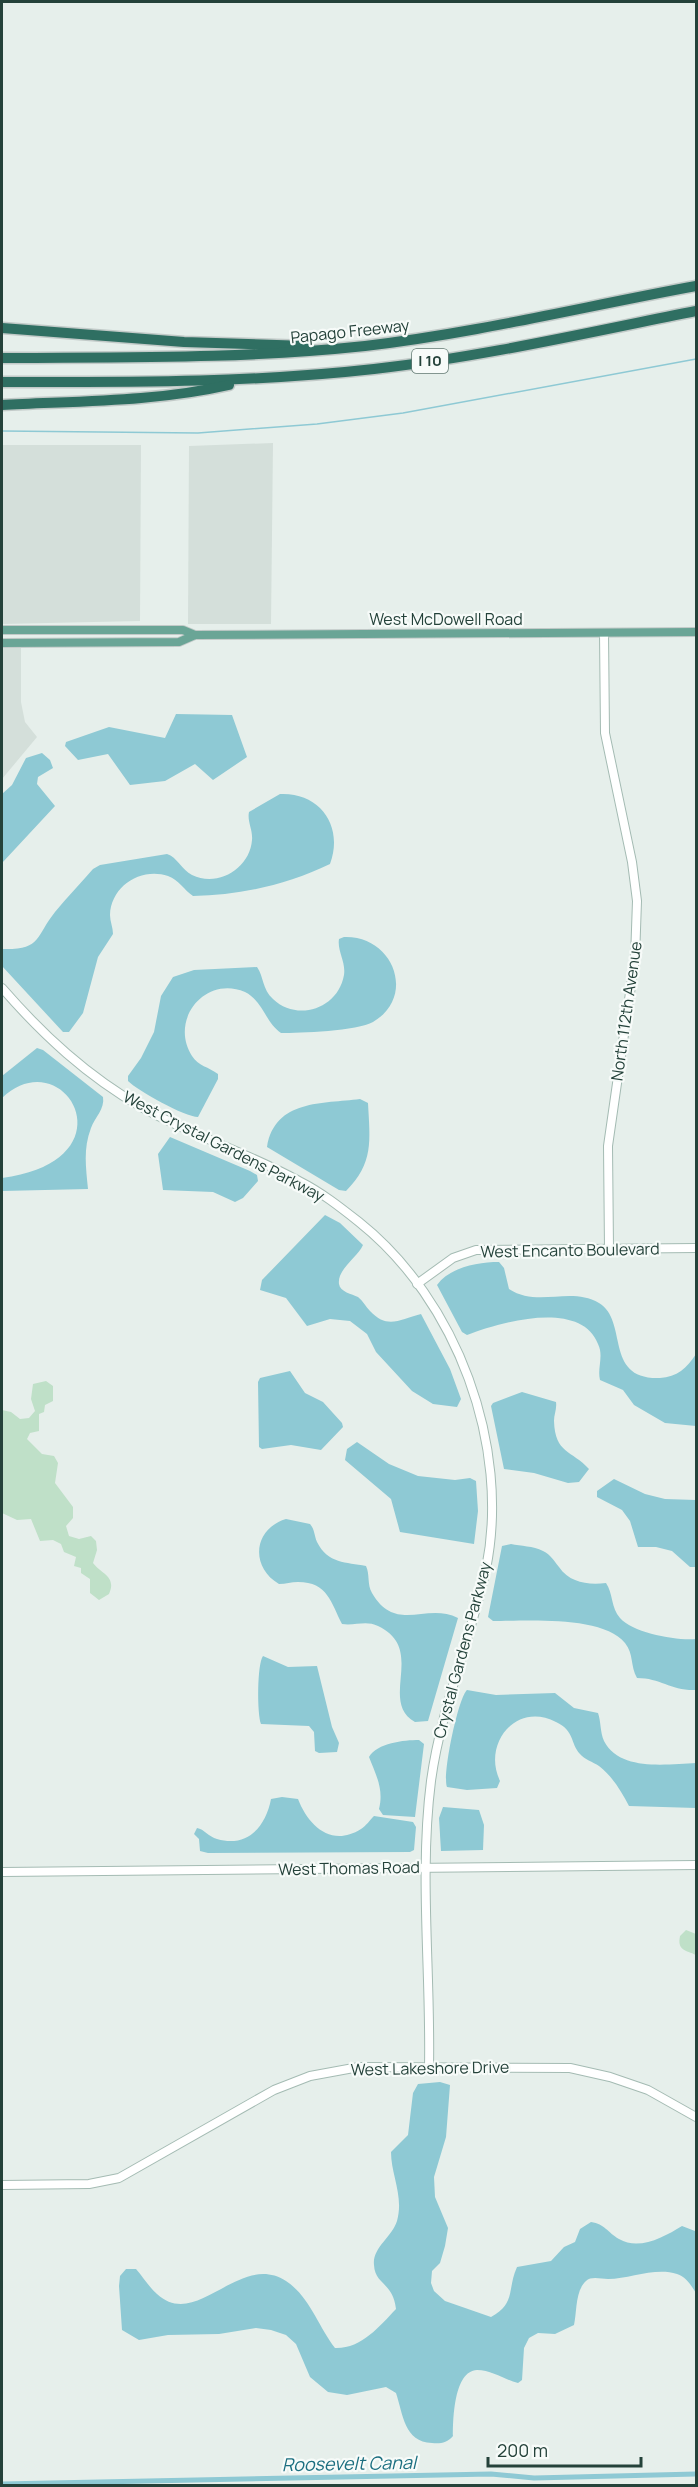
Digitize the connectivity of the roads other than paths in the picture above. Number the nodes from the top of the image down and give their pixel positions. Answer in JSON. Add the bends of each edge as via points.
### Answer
{"nodes":[{"id":1,"x":696,"y":284,"type":"edge"},
{"id":2,"x":696,"y":311,"type":"edge"},
{"id":3,"x":696,"y":318,"type":"edge"},
{"id":4,"x":2,"y":328,"type":"edge"},
{"id":5,"x":606,"y":329,"type":"junction"},
{"id":6,"x":343,"y":348,"type":"junction"},
{"id":7,"x":2,"y":358,"type":"edge"},
{"id":8,"x":253,"y":379,"type":"junction"},
{"id":9,"x":2,"y":382,"type":"edge"},
{"id":10,"x":2,"y":405,"type":"edge"},
{"id":11,"x":2,"y":630,"type":"edge"},
{"id":12,"x":696,"y":632,"type":"edge"},
{"id":13,"x":604,"y":633,"type":"junction"},
{"id":14,"x":195,"y":635,"type":"junction"},
{"id":15,"x":2,"y":643,"type":"edge"},
{"id":16,"x":2,"y":988,"type":"edge"},
{"id":17,"x":696,"y":1248,"type":"edge"},
{"id":18,"x":609,"y":1249,"type":"junction"},
{"id":19,"x":417,"y":1284,"type":"junction"},
{"id":20,"x":696,"y":1865,"type":"edge"},
{"id":21,"x":427,"y":1867,"type":"junction"},
{"id":22,"x":2,"y":1872,"type":"edge"},
{"id":23,"x":429,"y":2067,"type":"junction"},
{"id":24,"x":696,"y":2117,"type":"edge"},
{"id":25,"x":2,"y":2185,"type":"edge"}],
"edges":[{"from":1,"to":6,"type":"highway","name":"Papago Freeway","number":"I 10","via":[[463,331]]},
{"from":2,"to":5,"type":"highway","number":"I 10"},
{"from":3,"to":5,"type":"highway"},
{"from":4,"to":6,"type":"highway","via":[[184,342]]},
{"from":5,"to":8,"type":"highway","number":"I 10","via":[[406,365]]},
{"from":6,"to":7,"type":"highway","name":"Papago Freeway","number":"I 10","via":[[214,357]]},
{"from":8,"to":9,"type":"highway","number":"I 10"},
{"from":8,"to":10,"type":"highway","via":[[194,393]]},
{"from":11,"to":14,"type":"main road","name":"West McDowell Road","via":[[183,630]]},
{"from":12,"to":13,"type":"main road","name":"West McDowell Road"},
{"from":13,"to":14,"type":"main road","name":"West McDowell Road"},
{"from":13,"to":18,"type":"street","name":"North 112th Avenue","via":[[605,734],[637,901],[635,958],[608,1146]]},
{"from":14,"to":15,"type":"main road","name":"West McDowell Road","via":[[179,642]]},
{"from":16,"to":19,"type":"street","name":"West Crystal Gardens Parkway","via":[[52,1043],[109,1086],[154,1113],[267,1164],[325,1196],[375,1237]]},
{"from":17,"to":18,"type":"street","name":"West Encanto Boulevard"},
{"from":18,"to":19,"type":"street","name":"West Encanto Boulevard","via":[[476,1250],[447,1262]]},
{"from":19,"to":21,"type":"street","name":"Crystal Gardens Parkway","via":[[448,1334],[477,1405],[488,1460],[491,1508],[478,1604],[447,1701],[433,1766]]},
{"from":20,"to":21,"type":"street","name":"West Thomas Road"},
{"from":21,"to":22,"type":"street","name":"West Thomas Road"},
{"from":21,"to":23,"type":"street","name":"Crystal Gardens Parkway"},
{"from":23,"to":24,"type":"street","name":"West Lakeshore Drive","via":[[549,2066],[584,2070],[648,2090]]},
{"from":23,"to":25,"type":"street","name":"West Lakeshore Drive","via":[[359,2067],[291,2082],[118,2178],[89,2184]]}]}
